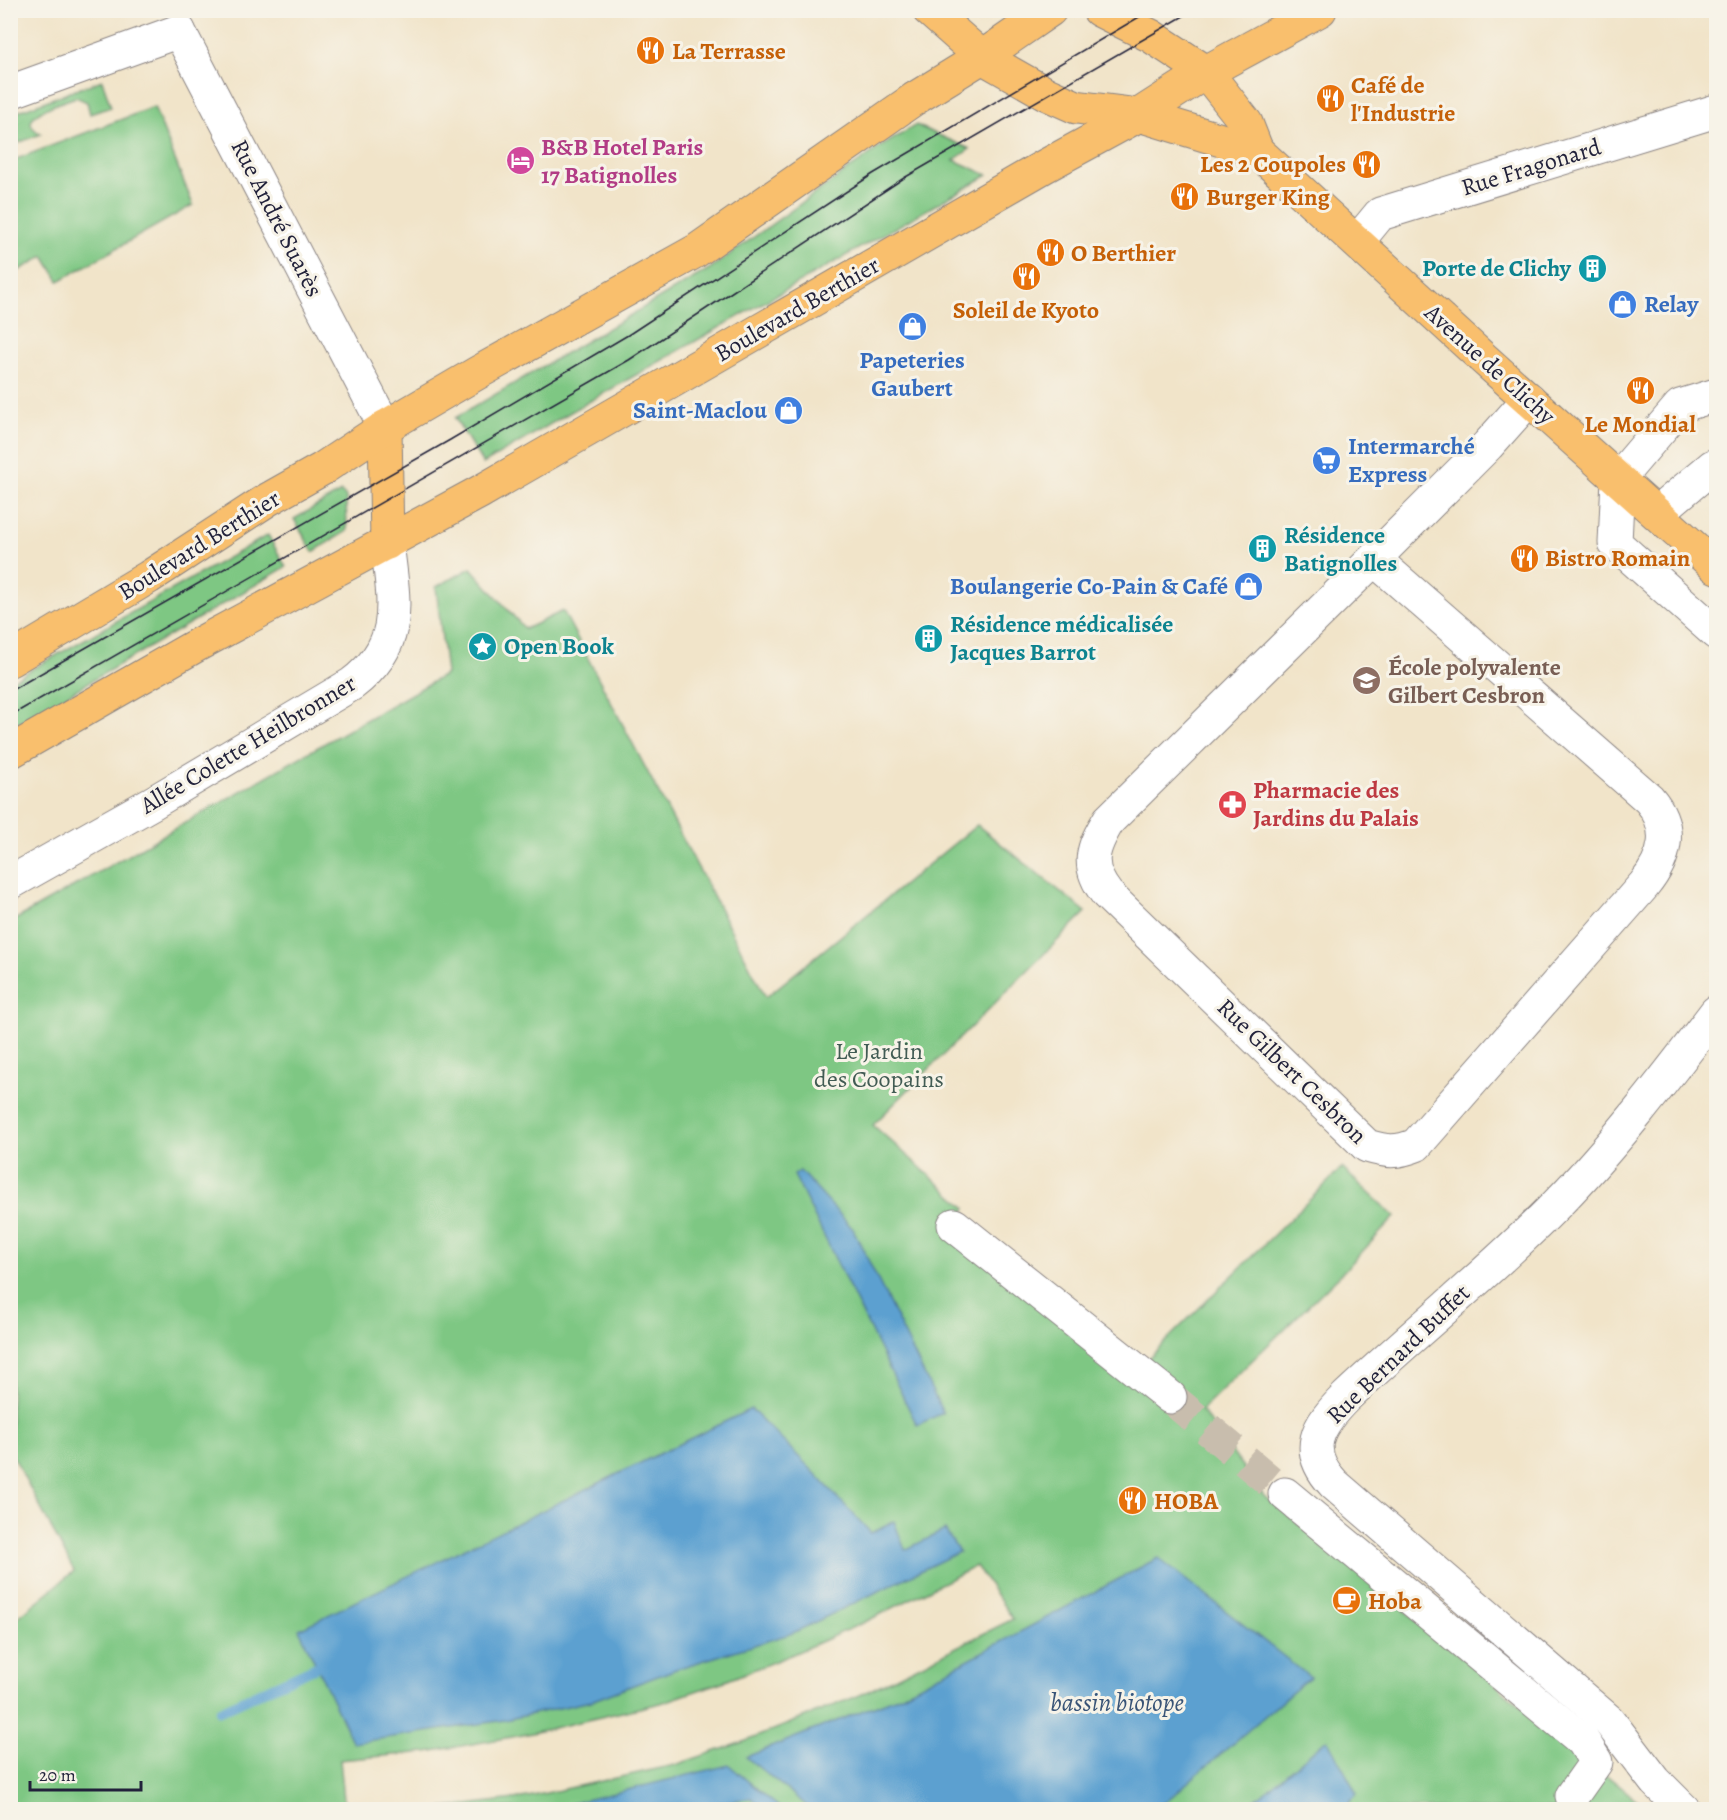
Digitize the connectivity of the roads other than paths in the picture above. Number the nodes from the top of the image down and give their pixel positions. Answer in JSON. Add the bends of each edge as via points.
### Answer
{"nodes":[{"id":1,"x":929,"y":10,"type":"edge"},
{"id":2,"x":1050,"y":10,"type":"edge"},
{"id":3,"x":1099,"y":10,"type":"edge"},
{"id":4,"x":1320,"y":10,"type":"edge"},
{"id":5,"x":185,"y":21,"type":"edge"},
{"id":6,"x":982,"y":57,"type":"junction"},
{"id":7,"x":1206,"y":72,"type":"junction"},
{"id":8,"x":10,"y":92,"type":"edge"},
{"id":9,"x":1713,"y":106,"type":"edge"},
{"id":10,"x":1139,"y":115,"type":"junction"},
{"id":11,"x":1257,"y":151,"type":"junction"},
{"id":12,"x":1357,"y":242,"type":"junction"},
{"id":13,"x":1716,"y":395,"type":"edge"},
{"id":14,"x":1529,"y":399,"type":"junction"},
{"id":15,"x":386,"y":427,"type":"junction"},
{"id":16,"x":1715,"y":466,"type":"edge"},
{"id":17,"x":1618,"y":479,"type":"junction"},
{"id":18,"x":1658,"y":513,"type":"junction"},
{"id":19,"x":387,"y":543,"type":"junction"},
{"id":20,"x":1374,"y":559,"type":"junction"},
{"id":21,"x":1716,"y":567,"type":"edge"},
{"id":22,"x":1716,"y":633,"type":"edge"},
{"id":23,"x":10,"y":660,"type":"edge"},
{"id":24,"x":10,"y":752,"type":"edge"},
{"id":25,"x":10,"y":883,"type":"edge"},
{"id":26,"x":1716,"y":1012,"type":"edge"},
{"id":27,"x":954,"y":1225,"type":"dead end"},
{"id":28,"x":1170,"y":1397,"type":"tunnel mouth"},
{"id":29,"x":1284,"y":1494,"type":"tunnel mouth"},
{"id":30,"x":1572,"y":1796,"type":"dead end"},
{"id":31,"x":1684,"y":1809,"type":"edge"}],
"edges":[{"from":1,"to":6,"type":"main road","name":"Avenue de Clichy"},
{"from":2,"to":6,"type":"main road","name":"Boulevard Berthier"},
{"from":3,"to":7,"type":"main road","name":"Avenue de Clichy","via":[[1151,36]]},
{"from":4,"to":7,"type":"main road","name":"Boulevard Berthier"},
{"from":5,"to":8,"type":"street"},
{"from":5,"to":15,"type":"street","name":"Rue André Suarès"},
{"from":6,"to":10,"type":"main road","name":"Avenue de Clichy","via":[[1076,107]]},
{"from":6,"to":15,"type":"main road","name":"Boulevard Berthier","via":[[914,99],[696,251]]},
{"from":7,"to":10,"type":"main road","name":"Boulevard Berthier"},
{"from":7,"to":11,"type":"main road","name":"Avenue de Clichy","via":[[1246,123]]},
{"from":9,"to":12,"type":"street","name":"Rue Fragonard","via":[[1380,214]]},
{"from":10,"to":11,"type":"main road","name":"Avenue de Clichy"},
{"from":10,"to":19,"type":"main road","name":"Boulevard Berthier"},
{"from":11,"to":12,"type":"main road","name":"Avenue de Clichy"},
{"from":12,"to":14,"type":"main road","name":"Avenue de Clichy"},
{"from":13,"to":17,"type":"street","via":[[1680,406]]},
{"from":14,"to":17,"type":"main road","name":"Avenue de Clichy"},
{"from":14,"to":20,"type":"street","name":"Rue Gilbert Cesbron"},
{"from":15,"to":19,"type":"main road"},
{"from":15,"to":23,"type":"main road","name":"Boulevard Berthier"},
{"from":16,"to":18,"type":"street"},
{"from":17,"to":18,"type":"main road","name":"Avenue de Clichy"},
{"from":17,"to":22,"type":"street","via":[[1615,543]]},
{"from":18,"to":21,"type":"main road","name":"Avenue de Clichy"},
{"from":19,"to":24,"type":"main road","name":"Boulevard Berthier"},
{"from":19,"to":25,"type":"street","name":"Allée Colette Heilbronner","via":[[392,621],[386,648],[367,672],[164,796]]},
{"from":20,"to":20,"type":"street","name":"Rue Gilbert Cesbron","via":[[1109,820],[1092,858],[1094,872],[1107,894],[1367,1146],[1400,1151],[1416,1144],[1644,885],[1661,861],[1665,842],[1659,815],[1649,799]]},
{"from":26,"to":31,"type":"street","name":"Rue Bernard Buffet","via":[[1583,1176],[1529,1231],[1346,1397],[1326,1419],[1316,1441],[1319,1464],[1334,1484],[1609,1721],[1655,1781]]},
{"from":27,"to":28,"type":"street"},
{"from":29,"to":30,"type":"street","via":[[1583,1741],[1596,1762]]}]}
